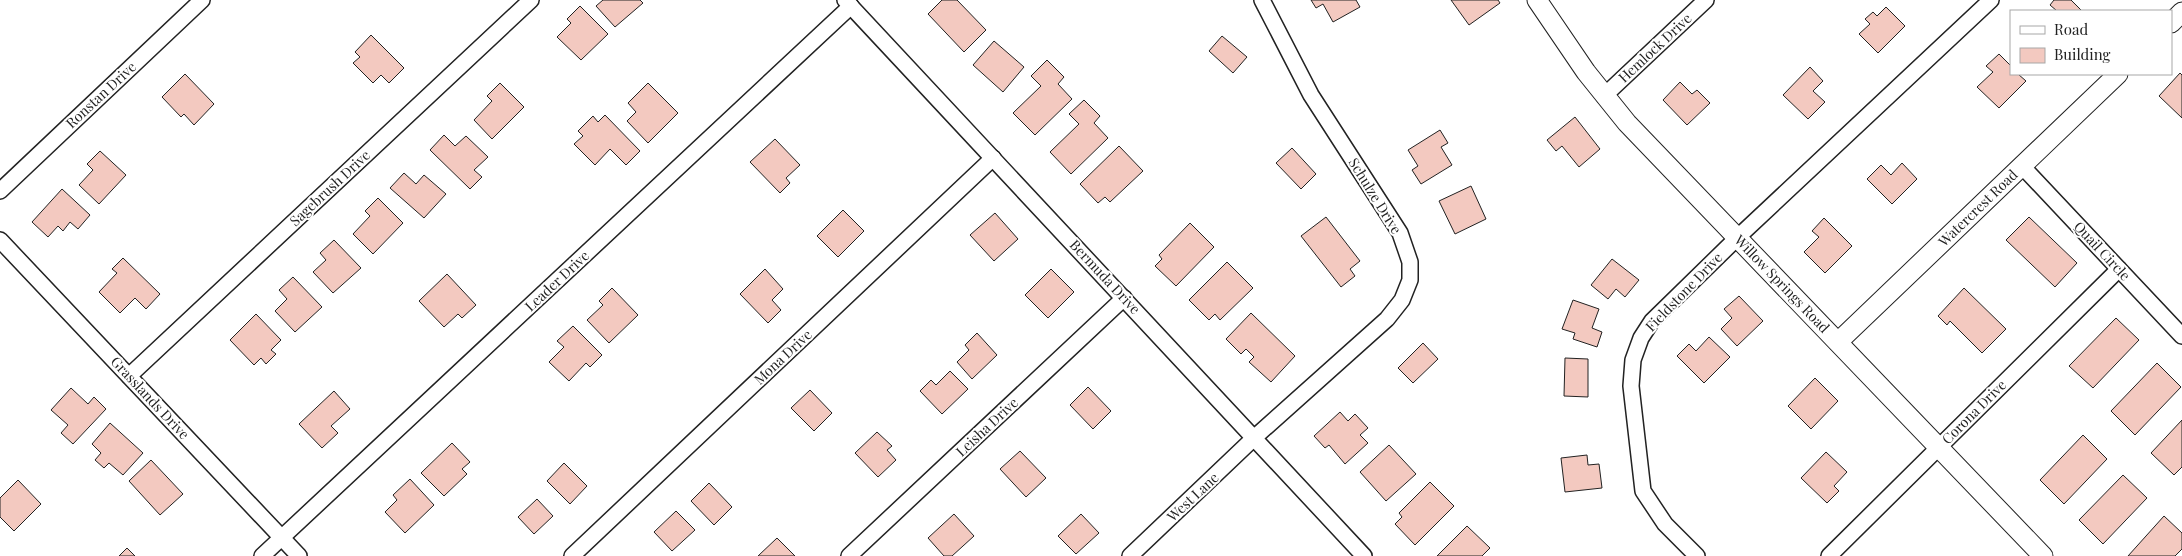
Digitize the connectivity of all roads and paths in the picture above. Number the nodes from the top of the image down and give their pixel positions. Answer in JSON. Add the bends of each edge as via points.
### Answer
{"nodes":[{"id":1,"x":202,"y":0,"type":"edge"},
{"id":2,"x":531,"y":0,"type":"edge"},
{"id":3,"x":1262,"y":0,"type":"edge"},
{"id":4,"x":1536,"y":0,"type":"edge"},
{"id":5,"x":1706,"y":0,"type":"edge"},
{"id":6,"x":1991,"y":0,"type":"edge"},
{"id":7,"x":848,"y":3,"type":"edge"},
{"id":8,"x":2182,"y":12,"type":"edge"},
{"id":9,"x":2172,"y":22,"type":"edge"},
{"id":10,"x":2117,"y":75,"type":"edge"},
{"id":11,"x":1604,"y":96,"type":"junction"},
{"id":12,"x":993,"y":158,"type":"junction"},
{"id":13,"x":2022,"y":166,"type":"junction"},
{"id":14,"x":0,"y":191,"type":"edge"},
{"id":15,"x":1738,"y":237,"type":"junction"},
{"id":16,"x":0,"y":240,"type":"edge"},
{"id":17,"x":2119,"y":269,"type":"junction"},
{"id":18,"x":1124,"y":298,"type":"junction"},
{"id":19,"x":2182,"y":336,"type":"edge"},
{"id":20,"x":1838,"y":342,"type":"junction"},
{"id":21,"x":129,"y":376,"type":"junction"},
{"id":22,"x":1256,"y":438,"type":"junction"},
{"id":23,"x":1939,"y":447,"type":"junction"},
{"id":24,"x":282,"y":538,"type":"junction"},
{"id":25,"x":262,"y":556,"type":"edge"},
{"id":26,"x":299,"y":556,"type":"edge"},
{"id":27,"x":572,"y":556,"type":"edge"},
{"id":28,"x":849,"y":556,"type":"edge"},
{"id":29,"x":1130,"y":556,"type":"edge"},
{"id":30,"x":1364,"y":556,"type":"edge"},
{"id":31,"x":1697,"y":556,"type":"edge"},
{"id":32,"x":1829,"y":556,"type":"edge"},
{"id":33,"x":2042,"y":556,"type":"edge"}],
"edges":[{"from":1,"to":14,"type":"street","name":"Ronstan Drive"},
{"from":2,"to":21,"type":"street","name":"Sagebrush Drive"},
{"from":3,"to":22,"type":"street","name":"Schulze Drive","via":[[1311,95],[1400,233],[1410,262],[1410,280],[1402,300],[1387,319]]},
{"from":4,"to":11,"type":"street","name":"Willow Springs Road"},
{"from":5,"to":11,"type":"street","name":"Hemlock Drive"},
{"from":6,"to":15,"type":"street","name":"Fieldstone Drive"},
{"from":7,"to":12,"type":"street","name":"Bermuda Drive"},
{"from":7,"to":24,"type":"street","name":"Leader Drive"},
{"from":8,"to":9,"type":"street"},
{"from":10,"to":13,"type":"street","name":"Watercrest Road"},
{"from":11,"to":15,"type":"street","name":"Willow Springs Road"},
{"from":12,"to":18,"type":"street","name":"Bermuda Drive"},
{"from":12,"to":27,"type":"street","name":"Mona Drive"},
{"from":13,"to":17,"type":"street","name":"Quail Circle"},
{"from":13,"to":20,"type":"street","name":"Watercrest Road"},
{"from":15,"to":20,"type":"street","name":"Willow Springs Road"},
{"from":15,"to":31,"type":"street","name":"Fieldstone Drive","via":[[1652,321],[1640,338],[1633,360],[1631,386],[1643,491],[1665,524]]},
{"from":16,"to":21,"type":"street","name":"Grasslands Drive"},
{"from":17,"to":19,"type":"street","name":"Quail Circle"},
{"from":17,"to":23,"type":"street","name":"Corona Drive"},
{"from":18,"to":22,"type":"street","name":"Bermuda Drive"},
{"from":18,"to":28,"type":"street","name":"Leisha Drive"},
{"from":20,"to":23,"type":"street","name":"Willow Springs Road"},
{"from":21,"to":24,"type":"street","name":"Grasslands Drive"},
{"from":22,"to":29,"type":"street","name":"West Lane"},
{"from":22,"to":30,"type":"street","name":"Bermuda Drive"},
{"from":23,"to":32,"type":"street","name":"Corona Drive"},
{"from":23,"to":33,"type":"street","name":"Willow Springs Road"},
{"from":24,"to":25,"type":"street","name":"Leader Drive"},
{"from":24,"to":26,"type":"street","name":"Grasslands Drive"}]}
